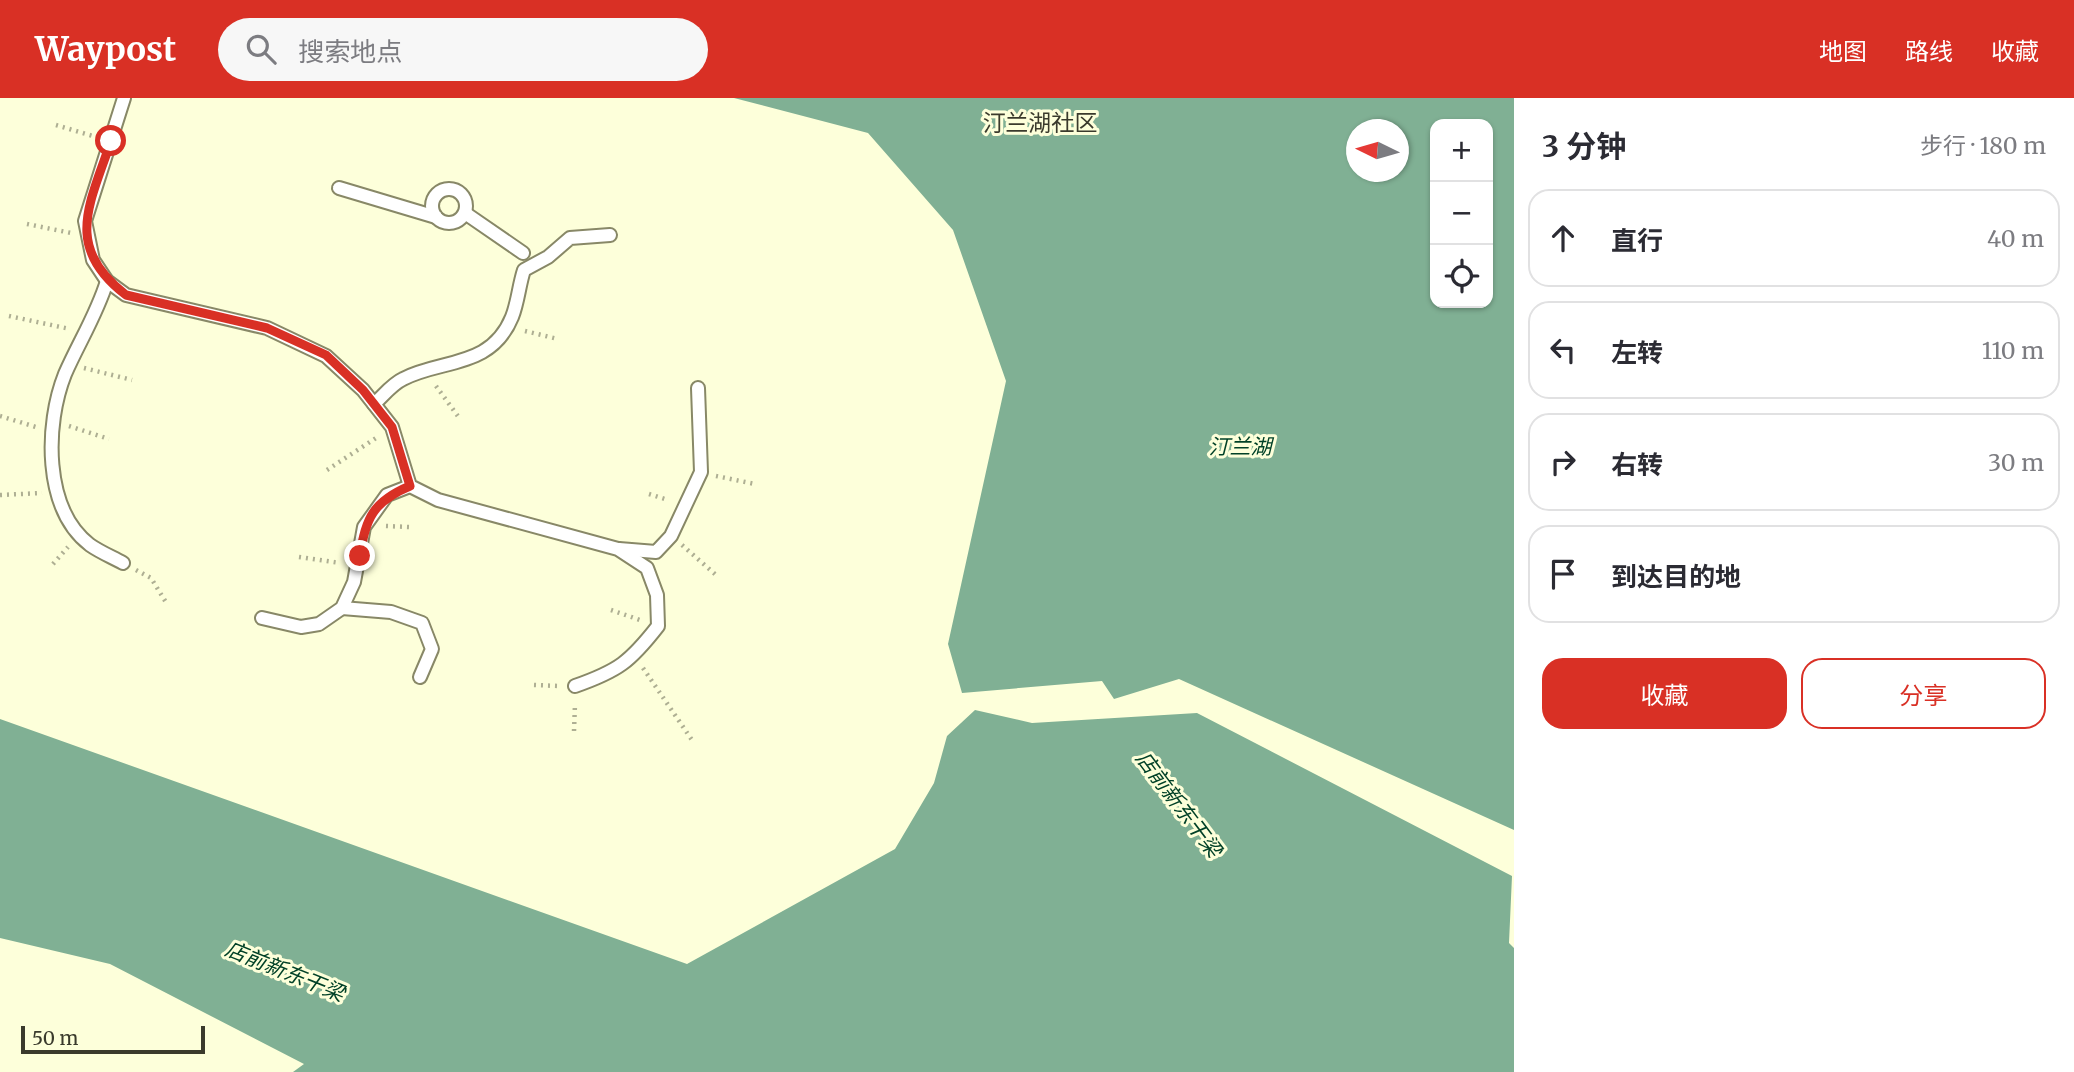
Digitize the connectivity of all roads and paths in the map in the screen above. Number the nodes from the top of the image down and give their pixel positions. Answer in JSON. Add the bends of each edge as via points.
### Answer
{"nodes":[{"id":1,"x":124,"y":98,"type":"edge"},
{"id":2,"x":56,"y":125,"type":"dead end"},
{"id":3,"x":111,"y":141,"type":"junction"},
{"id":4,"x":339,"y":188,"type":"dead end"},
{"id":5,"x":465,"y":213,"type":"junction"},
{"id":6,"x":436,"y":217,"type":"junction"},
{"id":7,"x":27,"y":224,"type":"dead end"},
{"id":8,"x":610,"y":234,"type":"dead end"},
{"id":9,"x":88,"y":236,"type":"junction"},
{"id":10,"x":523,"y":253,"type":"junction"},
{"id":11,"x":548,"y":257,"type":"junction"},
{"id":12,"x":524,"y":270,"type":"junction"},
{"id":13,"x":107,"y":281,"type":"junction"},
{"id":14,"x":126,"y":295,"type":"junction"},
{"id":15,"x":99,"y":306,"type":"junction"},
{"id":16,"x":9,"y":316,"type":"dead end"},
{"id":17,"x":507,"y":327,"type":"junction"},
{"id":18,"x":85,"y":333,"type":"junction"},
{"id":19,"x":558,"y":339,"type":"dead end"},
{"id":20,"x":70,"y":365,"type":"junction"},
{"id":21,"x":425,"y":370,"type":"junction"},
{"id":22,"x":132,"y":380,"type":"dead end"},
{"id":23,"x":698,"y":388,"type":"dead end"},
{"id":24,"x":374,"y":404,"type":"junction"},
{"id":25,"x":0,"y":416,"type":"edge"},
{"id":26,"x":460,"y":419,"type":"dead end"},
{"id":27,"x":54,"y":427,"type":"junction"},
{"id":28,"x":392,"y":427,"type":"junction"},
{"id":29,"x":109,"y":439,"type":"dead end"},
{"id":30,"x":327,"y":470,"type":"dead end"},
{"id":31,"x":701,"y":472,"type":"junction"},
{"id":32,"x":755,"y":484,"type":"dead end"},
{"id":33,"x":410,"y":486,"type":"junction"},
{"id":34,"x":57,"y":493,"type":"junction"},
{"id":35,"x":0,"y":495,"type":"edge"},
{"id":36,"x":671,"y":536,"type":"junction"},
{"id":37,"x":618,"y":549,"type":"junction"},
{"id":38,"x":656,"y":552,"type":"junction"},
{"id":39,"x":299,"y":557,"type":"dead end"},
{"id":40,"x":123,"y":563,"type":"joint"},
{"id":41,"x":357,"y":566,"type":"junction"},
{"id":42,"x":647,"y":568,"type":"junction"},
{"id":43,"x":716,"y":575,"type":"dead end"},
{"id":44,"x":167,"y":604,"type":"dead end"},
{"id":45,"x":342,"y":607,"type":"junction"},
{"id":46,"x":611,"y":610,"type":"dead end"},
{"id":47,"x":262,"y":618,"type":"dead end"},
{"id":48,"x":658,"y":626,"type":"junction"},
{"id":49,"x":635,"y":656,"type":"junction"},
{"id":50,"x":420,"y":677,"type":"dead end"},
{"id":51,"x":575,"y":686,"type":"dead end"},
{"id":52,"x":694,"y":743,"type":"dead end"}],
"edges":[{"from":1,"to":3,"type":"lane"},
{"from":2,"to":3,"type":"path"},
{"from":3,"to":9,"type":"lane","via":[[85,221]]},
{"from":4,"to":6,"type":"lane"},
{"from":5,"to":6,"type":"lane","via":[[452,223]]},
{"from":5,"to":6,"type":"lane","via":[[464,197],[445,190],[433,201]]},
{"from":5,"to":10,"type":"lane"},
{"from":7,"to":9,"type":"path"},
{"from":8,"to":11,"type":"lane","via":[[570,238]]},
{"from":9,"to":13,"type":"lane","via":[[93,260]]},
{"from":10,"to":11,"type":"lane"},
{"from":10,"to":12,"type":"lane"},
{"from":11,"to":12,"type":"lane"},
{"from":12,"to":17,"type":"lane"},
{"from":13,"to":14,"type":"lane"},
{"from":13,"to":15,"type":"lane"},
{"from":14,"to":15,"type":"lane"},
{"from":14,"to":24,"type":"lane","via":[[267,328],[326,355]]},
{"from":15,"to":18,"type":"lane"},
{"from":16,"to":18,"type":"path"},
{"from":17,"to":19,"type":"path"},
{"from":17,"to":21,"type":"lane","via":[[485,350],[465,361]]},
{"from":18,"to":20,"type":"lane"},
{"from":20,"to":22,"type":"path"},
{"from":20,"to":27,"type":"lane"},
{"from":21,"to":24,"type":"lane","via":[[400,380]]},
{"from":21,"to":26,"type":"path"},
{"from":23,"to":31,"type":"lane"},
{"from":24,"to":28,"type":"lane"},
{"from":25,"to":27,"type":"path"},
{"from":27,"to":29,"type":"path"},
{"from":27,"to":34,"type":"lane"},
{"from":28,"to":30,"type":"path"},
{"from":28,"to":33,"type":"lane"},
{"from":31,"to":32,"type":"path"},
{"from":31,"to":36,"type":"lane"},
{"from":33,"to":37,"type":"lane","via":[[438,500]]},
{"from":33,"to":41,"type":"lane","via":[[387,495],[364,527]]},
{"from":34,"to":35,"type":"path"},
{"from":34,"to":40,"type":"lane","via":[[70,521],[89,544]]},
{"from":36,"to":38,"type":"lane"},
{"from":36,"to":43,"type":"path"},
{"from":37,"to":38,"type":"lane"},
{"from":37,"to":42,"type":"lane"},
{"from":38,"to":42,"type":"lane"},
{"from":39,"to":41,"type":"path"},
{"from":40,"to":44,"type":"path","via":[[151,578]]},
{"from":41,"to":45,"type":"lane"},
{"from":42,"to":48,"type":"lane","via":[[657,595]]},
{"from":45,"to":47,"type":"lane","via":[[319,624],[301,627]]},
{"from":45,"to":50,"type":"lane","via":[[391,612],[422,624],[432,649]]},
{"from":46,"to":48,"type":"path"},
{"from":48,"to":49,"type":"lane"},
{"from":49,"to":51,"type":"lane","via":[[610,674]]},
{"from":49,"to":52,"type":"path"}]}
